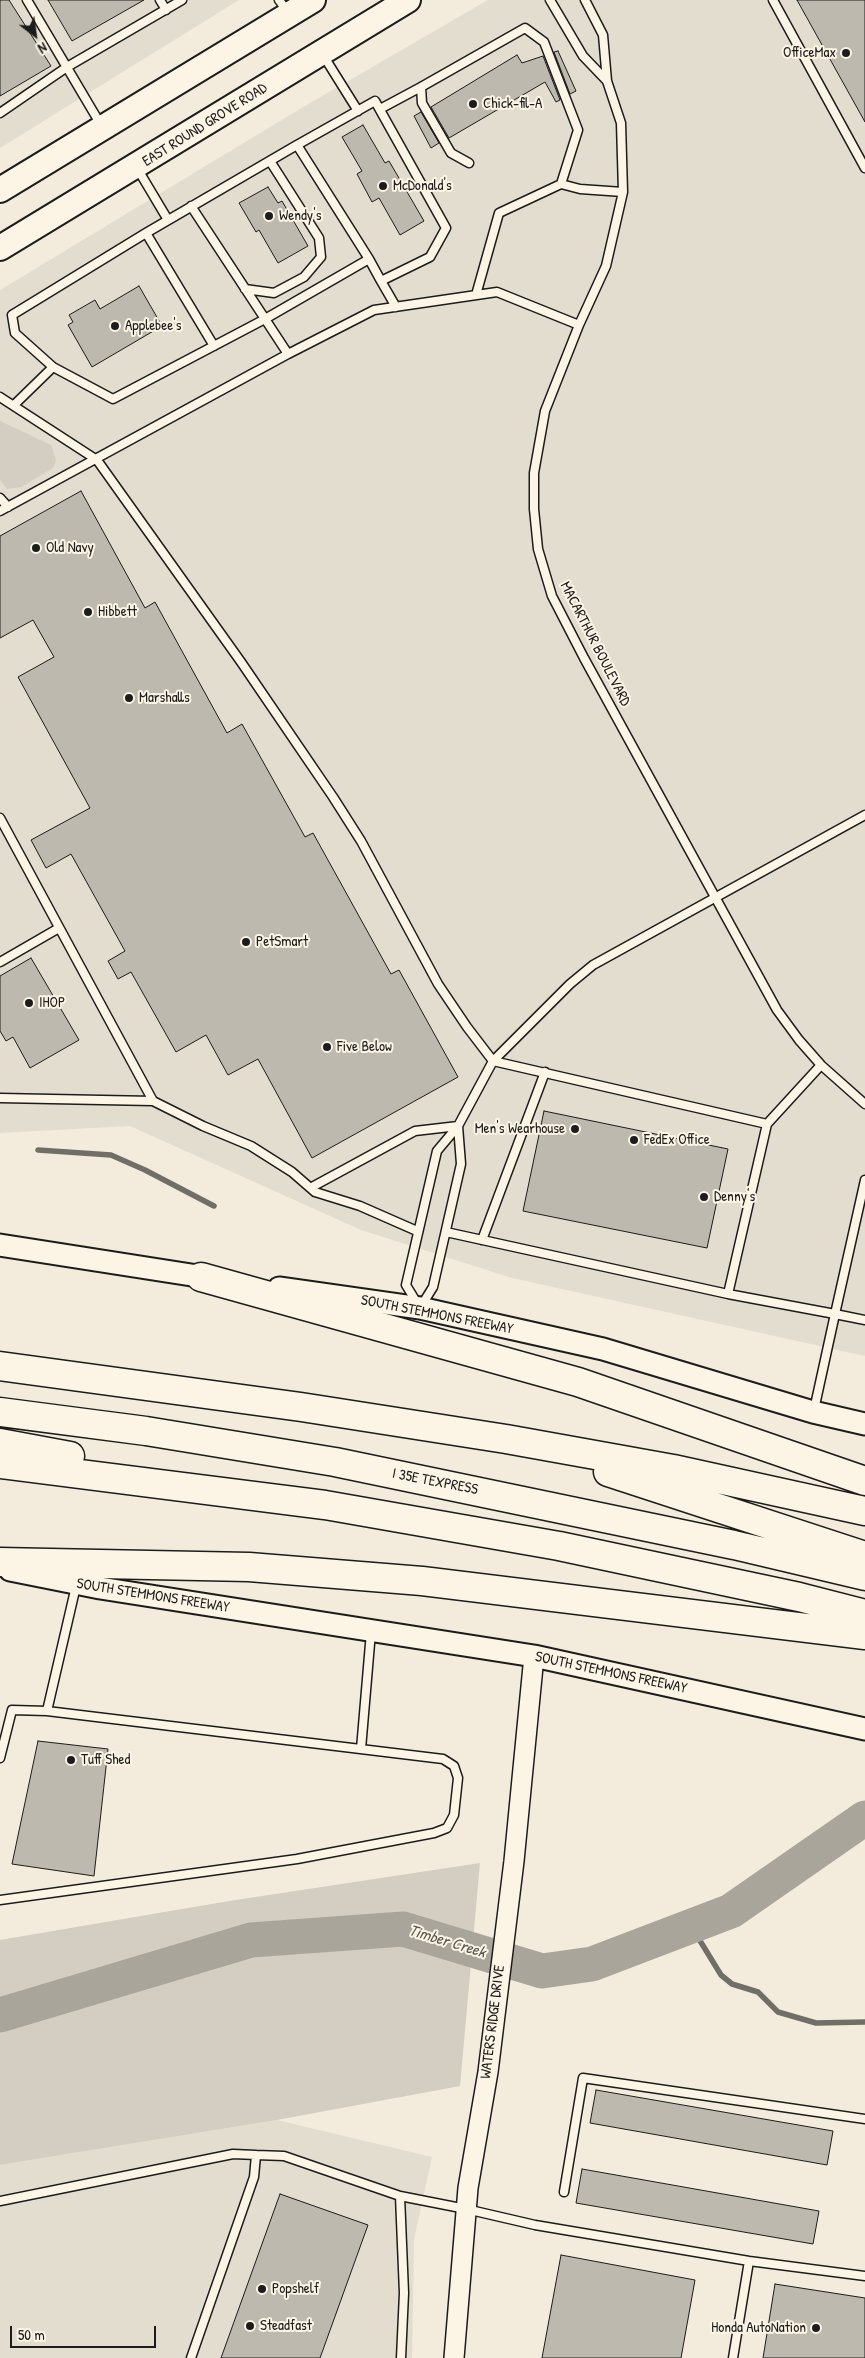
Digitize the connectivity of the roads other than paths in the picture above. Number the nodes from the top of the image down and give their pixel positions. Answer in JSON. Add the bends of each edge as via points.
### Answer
{"nodes":[{"id":1,"x":27,"y":0,"type":"edge"},
{"id":2,"x":160,"y":0,"type":"edge"},
{"id":3,"x":182,"y":0,"type":"edge"},
{"id":4,"x":313,"y":0,"type":"edge"},
{"id":5,"x":408,"y":0,"type":"edge"},
{"id":6,"x":550,"y":0,"type":"edge"},
{"id":7,"x":585,"y":0,"type":"edge"},
{"id":8,"x":772,"y":0,"type":"edge"},
{"id":9,"x":284,"y":7,"type":"edge"},
{"id":10,"x":166,"y":10,"type":"junction"},
{"id":11,"x":322,"y":52,"type":"junction"},
{"id":12,"x":67,"y":68,"type":"junction"},
{"id":13,"x":606,"y":80,"type":"junction"},
{"id":14,"x":421,"y":87,"type":"junction"},
{"id":15,"x":380,"y":110,"type":"junction"},
{"id":16,"x":358,"y":111,"type":"junction"},
{"id":17,"x":0,"y":113,"type":"edge"},
{"id":18,"x":102,"y":128,"type":"junction"},
{"id":19,"x":297,"y":145,"type":"junction"},
{"id":20,"x":270,"y":161,"type":"junction"},
{"id":21,"x":469,"y":162,"type":"dead end"},
{"id":22,"x":136,"y":167,"type":"junction"},
{"id":23,"x":865,"y":168,"type":"edge"},
{"id":24,"x":561,"y":184,"type":"junction"},
{"id":25,"x":0,"y":190,"type":"edge"},
{"id":26,"x":623,"y":192,"type":"junction"},
{"id":27,"x":191,"y":206,"type":"junction"},
{"id":28,"x":168,"y":220,"type":"junction"},
{"id":29,"x":146,"y":233,"type":"junction"},
{"id":30,"x":0,"y":248,"type":"edge"},
{"id":31,"x":370,"y":259,"type":"junction"},
{"id":32,"x":382,"y":281,"type":"junction"},
{"id":33,"x":245,"y":288,"type":"junction"},
{"id":34,"x":476,"y":295,"type":"junction"},
{"id":35,"x":396,"y":307,"type":"junction"},
{"id":36,"x":265,"y":319,"type":"junction"},
{"id":37,"x":579,"y":325,"type":"junction"},
{"id":38,"x":214,"y":346,"type":"junction"},
{"id":39,"x":288,"y":354,"type":"junction"},
{"id":40,"x":53,"y":367,"type":"junction"},
{"id":41,"x":0,"y":397,"type":"edge"},
{"id":42,"x":14,"y":405,"type":"junction"},
{"id":43,"x":97,"y":460,"type":"junction"},
{"id":44,"x":0,"y":498,"type":"edge"},
{"id":45,"x":8,"y":507,"type":"junction"},
{"id":46,"x":0,"y":511,"type":"edge"},
{"id":47,"x":865,"y":815,"type":"edge"},
{"id":48,"x":0,"y":818,"type":"edge"},
{"id":49,"x":714,"y":897,"type":"junction"},
{"id":50,"x":59,"y":928,"type":"junction"},
{"id":51,"x":0,"y":962,"type":"edge"},
{"id":52,"x":494,"y":1061,"type":"junction"},
{"id":53,"x":820,"y":1065,"type":"junction"},
{"id":54,"x":545,"y":1072,"type":"junction"},
{"id":55,"x":0,"y":1098,"type":"edge"},
{"id":56,"x":153,"y":1101,"type":"junction"},
{"id":57,"x":865,"y":1104,"type":"edge"},
{"id":58,"x":767,"y":1124,"type":"junction"},
{"id":59,"x":458,"y":1126,"type":"junction"},
{"id":60,"x":865,"y":1180,"type":"edge"},
{"id":61,"x":312,"y":1187,"type":"junction"},
{"id":62,"x":417,"y":1231,"type":"junction"},
{"id":63,"x":446,"y":1232,"type":"junction"},
{"id":64,"x":482,"y":1240,"type":"junction"},
{"id":65,"x":0,"y":1244,"type":"edge"},
{"id":66,"x":201,"y":1277,"type":"junction"},
{"id":67,"x":728,"y":1294,"type":"junction"},
{"id":68,"x":420,"y":1308,"type":"junction"},
{"id":69,"x":835,"y":1314,"type":"junction"},
{"id":70,"x":865,"y":1320,"type":"edge"},
{"id":71,"x":0,"y":1366,"type":"edge"},
{"id":72,"x":0,"y":1412,"type":"edge"},
{"id":73,"x":814,"y":1412,"type":"junction"},
{"id":74,"x":865,"y":1424,"type":"edge"},
{"id":75,"x":506,"y":1439,"type":"junction"},
{"id":76,"x":0,"y":1443,"type":"edge"},
{"id":77,"x":0,"y":1464,"type":"edge"},
{"id":78,"x":865,"y":1480,"type":"edge"},
{"id":79,"x":324,"y":1505,"type":"junction"},
{"id":80,"x":865,"y":1511,"type":"edge"},
{"id":81,"x":865,"y":1556,"type":"edge"},
{"id":82,"x":0,"y":1562,"type":"edge"},
{"id":83,"x":0,"y":1568,"type":"edge"},
{"id":84,"x":865,"y":1576,"type":"edge"},
{"id":85,"x":77,"y":1584,"type":"junction"},
{"id":86,"x":865,"y":1614,"type":"edge"},
{"id":87,"x":372,"y":1630,"type":"junction"},
{"id":88,"x":865,"y":1635,"type":"edge"},
{"id":89,"x":534,"y":1656,"type":"junction"},
{"id":90,"x":47,"y":1711,"type":"junction"},
{"id":91,"x":865,"y":1729,"type":"edge"},
{"id":92,"x":361,"y":1749,"type":"junction"},
{"id":93,"x":0,"y":1758,"type":"edge"},
{"id":94,"x":0,"y":1900,"type":"edge"},
{"id":95,"x":865,"y":2119,"type":"edge"},
{"id":96,"x":256,"y":2155,"type":"junction"},
{"id":97,"x":564,"y":2192,"type":"dead end"},
{"id":98,"x":400,"y":2196,"type":"junction"},
{"id":99,"x":0,"y":2201,"type":"edge"},
{"id":100,"x":466,"y":2209,"type":"junction"},
{"id":101,"x":749,"y":2261,"type":"junction"},
{"id":102,"x":865,"y":2276,"type":"edge"},
{"id":103,"x":191,"y":2358,"type":"edge"},
{"id":104,"x":401,"y":2358,"type":"edge"},
{"id":105,"x":454,"y":2358,"type":"edge"},
{"id":106,"x":733,"y":2358,"type":"edge"}],
"edges":[{"from":1,"to":12,"type":"lane"},
{"from":2,"to":10,"type":"lane"},
{"from":3,"to":10,"type":"lane"},
{"from":4,"to":9,"type":"main road"},
{"from":5,"to":11,"type":"main road","name":"EAST ROUND GROVE ROAD"},
{"from":6,"to":13,"type":"lane","via":[[583,56]]},
{"from":7,"to":13,"type":"lane","via":[[602,35]]},
{"from":8,"to":23,"type":"lane"},
{"from":9,"to":18,"type":"main road"},
{"from":10,"to":12,"type":"lane"},
{"from":11,"to":16,"type":"lane"},
{"from":11,"to":22,"type":"main road","name":"EAST ROUND GROVE ROAD"},
{"from":12,"to":17,"type":"lane"},
{"from":12,"to":18,"type":"lane"},
{"from":13,"to":26,"type":"lane","name":"MACARTHUR BOULEVARD","via":[[621,123]]},
{"from":14,"to":15,"type":"lane"},
{"from":14,"to":21,"type":"lane","via":[[422,103],[451,153]]},
{"from":14,"to":24,"type":"lane","via":[[525,28],[544,42],[578,130]]},
{"from":15,"to":16,"type":"lane","via":[[375,101]]},
{"from":15,"to":32,"type":"lane","via":[[446,228],[430,257]]},
{"from":16,"to":19,"type":"lane"},
{"from":18,"to":25,"type":"main road"},
{"from":19,"to":20,"type":"lane"},
{"from":19,"to":31,"type":"lane"},
{"from":20,"to":27,"type":"lane"},
{"from":20,"to":33,"type":"lane","via":[[319,238],[321,257],[304,277],[274,293]]},
{"from":22,"to":28,"type":"lane"},
{"from":22,"to":30,"type":"main road","name":"EAST ROUND GROVE ROAD"},
{"from":24,"to":26,"type":"lane","via":[[580,189]]},
{"from":24,"to":34,"type":"lane","via":[[499,213]]},
{"from":26,"to":37,"type":"lane","name":"MACARTHUR BOULEVARD","via":[[606,266]]},
{"from":27,"to":28,"type":"lane"},
{"from":27,"to":33,"type":"lane"},
{"from":28,"to":29,"type":"lane"},
{"from":29,"to":38,"type":"lane"},
{"from":29,"to":40,"type":"lane","via":[[12,315],[15,333]]},
{"from":31,"to":32,"type":"lane"},
{"from":31,"to":36,"type":"lane"},
{"from":32,"to":35,"type":"lane"},
{"from":33,"to":36,"type":"lane"},
{"from":34,"to":35,"type":"lane"},
{"from":34,"to":37,"type":"lane","via":[[498,292]]},
{"from":35,"to":39,"type":"lane","via":[[374,310]]},
{"from":36,"to":38,"type":"lane"},
{"from":36,"to":39,"type":"lane"},
{"from":37,"to":49,"type":"lane","name":"MACARTHUR BOULEVARD","via":[[545,411],[539,437],[534,473],[538,549],[556,602]]},
{"from":38,"to":40,"type":"lane","via":[[113,399]]},
{"from":39,"to":43,"type":"lane"},
{"from":40,"to":42,"type":"lane"},
{"from":41,"to":42,"type":"lane"},
{"from":42,"to":43,"type":"lane"},
{"from":43,"to":45,"type":"lane"},
{"from":43,"to":52,"type":"lane","via":[[333,797],[361,841],[438,984]]},
{"from":44,"to":45,"type":"lane"},
{"from":45,"to":46,"type":"lane"},
{"from":47,"to":49,"type":"lane"},
{"from":48,"to":50,"type":"lane"},
{"from":49,"to":52,"type":"lane","via":[[593,965]]},
{"from":49,"to":53,"type":"lane","name":"MACARTHUR BOULEVARD","via":[[777,1010]]},
{"from":50,"to":51,"type":"lane"},
{"from":50,"to":56,"type":"lane"},
{"from":52,"to":54,"type":"lane"},
{"from":52,"to":59,"type":"lane"},
{"from":53,"to":57,"type":"lane","name":"MACARTHUR BOULEVARD"},
{"from":53,"to":58,"type":"lane"},
{"from":54,"to":58,"type":"lane"},
{"from":54,"to":64,"type":"lane"},
{"from":55,"to":56,"type":"lane"},
{"from":56,"to":61,"type":"lane","via":[[251,1146]]},
{"from":58,"to":67,"type":"lane"},
{"from":59,"to":61,"type":"lane","via":[[415,1131]]},
{"from":59,"to":62,"type":"lane","via":[[437,1151]]},
{"from":59,"to":63,"type":"lane","via":[[461,1164]]},
{"from":60,"to":69,"type":"lane"},
{"from":61,"to":62,"type":"lane","via":[[315,1192],[360,1206]]},
{"from":62,"to":68,"type":"lane","via":[[406,1285]]},
{"from":63,"to":64,"type":"lane"},
{"from":63,"to":68,"type":"lane","via":[[433,1287]]},
{"from":64,"to":67,"type":"lane"},
{"from":65,"to":66,"type":"main road","name":"SOUTH STEMMONS FREEWAY"},
{"from":66,"to":68,"type":"main road","name":"SOUTH STEMMONS FREEWAY"},
{"from":66,"to":78,"type":"highway","via":[[578,1382]]},
{"from":67,"to":69,"type":"lane"},
{"from":68,"to":73,"type":"main road","name":"SOUTH STEMMONS FREEWAY","via":[[603,1349]]},
{"from":69,"to":70,"type":"lane"},
{"from":69,"to":73,"type":"lane"},
{"from":71,"to":75,"type":"highway"},
{"from":72,"to":84,"type":"highway","name":"I 35E TEXPRESS","via":[[146,1431],[334,1462],[706,1539]]},
{"from":73,"to":74,"type":"main road","name":"SOUTH STEMMONS FREEWAY"},
{"from":75,"to":80,"type":"highway"},
{"from":75,"to":81,"type":"highway"},
{"from":76,"to":79,"type":"highway"},
{"from":77,"to":79,"type":"highway"},
{"from":79,"to":86,"type":"highway","via":[[559,1546]]},
{"from":82,"to":88,"type":"highway","via":[[248,1567],[403,1579]]},
{"from":83,"to":85,"type":"main road","name":"SOUTH STEMMONS FREEWAY"},
{"from":85,"to":87,"type":"main road","name":"SOUTH STEMMONS FREEWAY"},
{"from":85,"to":90,"type":"lane"},
{"from":87,"to":89,"type":"main road","name":"SOUTH STEMMONS FREEWAY"},
{"from":87,"to":92,"type":"lane"},
{"from":89,"to":91,"type":"main road","name":"SOUTH STEMMONS FREEWAY"},
{"from":89,"to":100,"type":"street","name":"WATERS RIDGE DRIVE","via":[[514,1861],[488,2072]]},
{"from":90,"to":92,"type":"lane"},
{"from":90,"to":93,"type":"lane","via":[[12,1710]]},
{"from":92,"to":94,"type":"lane","via":[[443,1759],[454,1766],[458,1778],[454,1815],[447,1828],[297,1859]]},
{"from":95,"to":97,"type":"lane","via":[[583,2078]]},
{"from":96,"to":98,"type":"lane","via":[[284,2156]]},
{"from":96,"to":99,"type":"lane","via":[[233,2154]]},
{"from":96,"to":103,"type":"lane","via":[[254,2177]]},
{"from":98,"to":100,"type":"lane"},
{"from":98,"to":104,"type":"lane","via":[[404,2293]]},
{"from":100,"to":101,"type":"lane","via":[[536,2225]]},
{"from":100,"to":105,"type":"street","name":"WATERS RIDGE DRIVE"},
{"from":101,"to":102,"type":"lane"},
{"from":101,"to":106,"type":"lane"}]}
